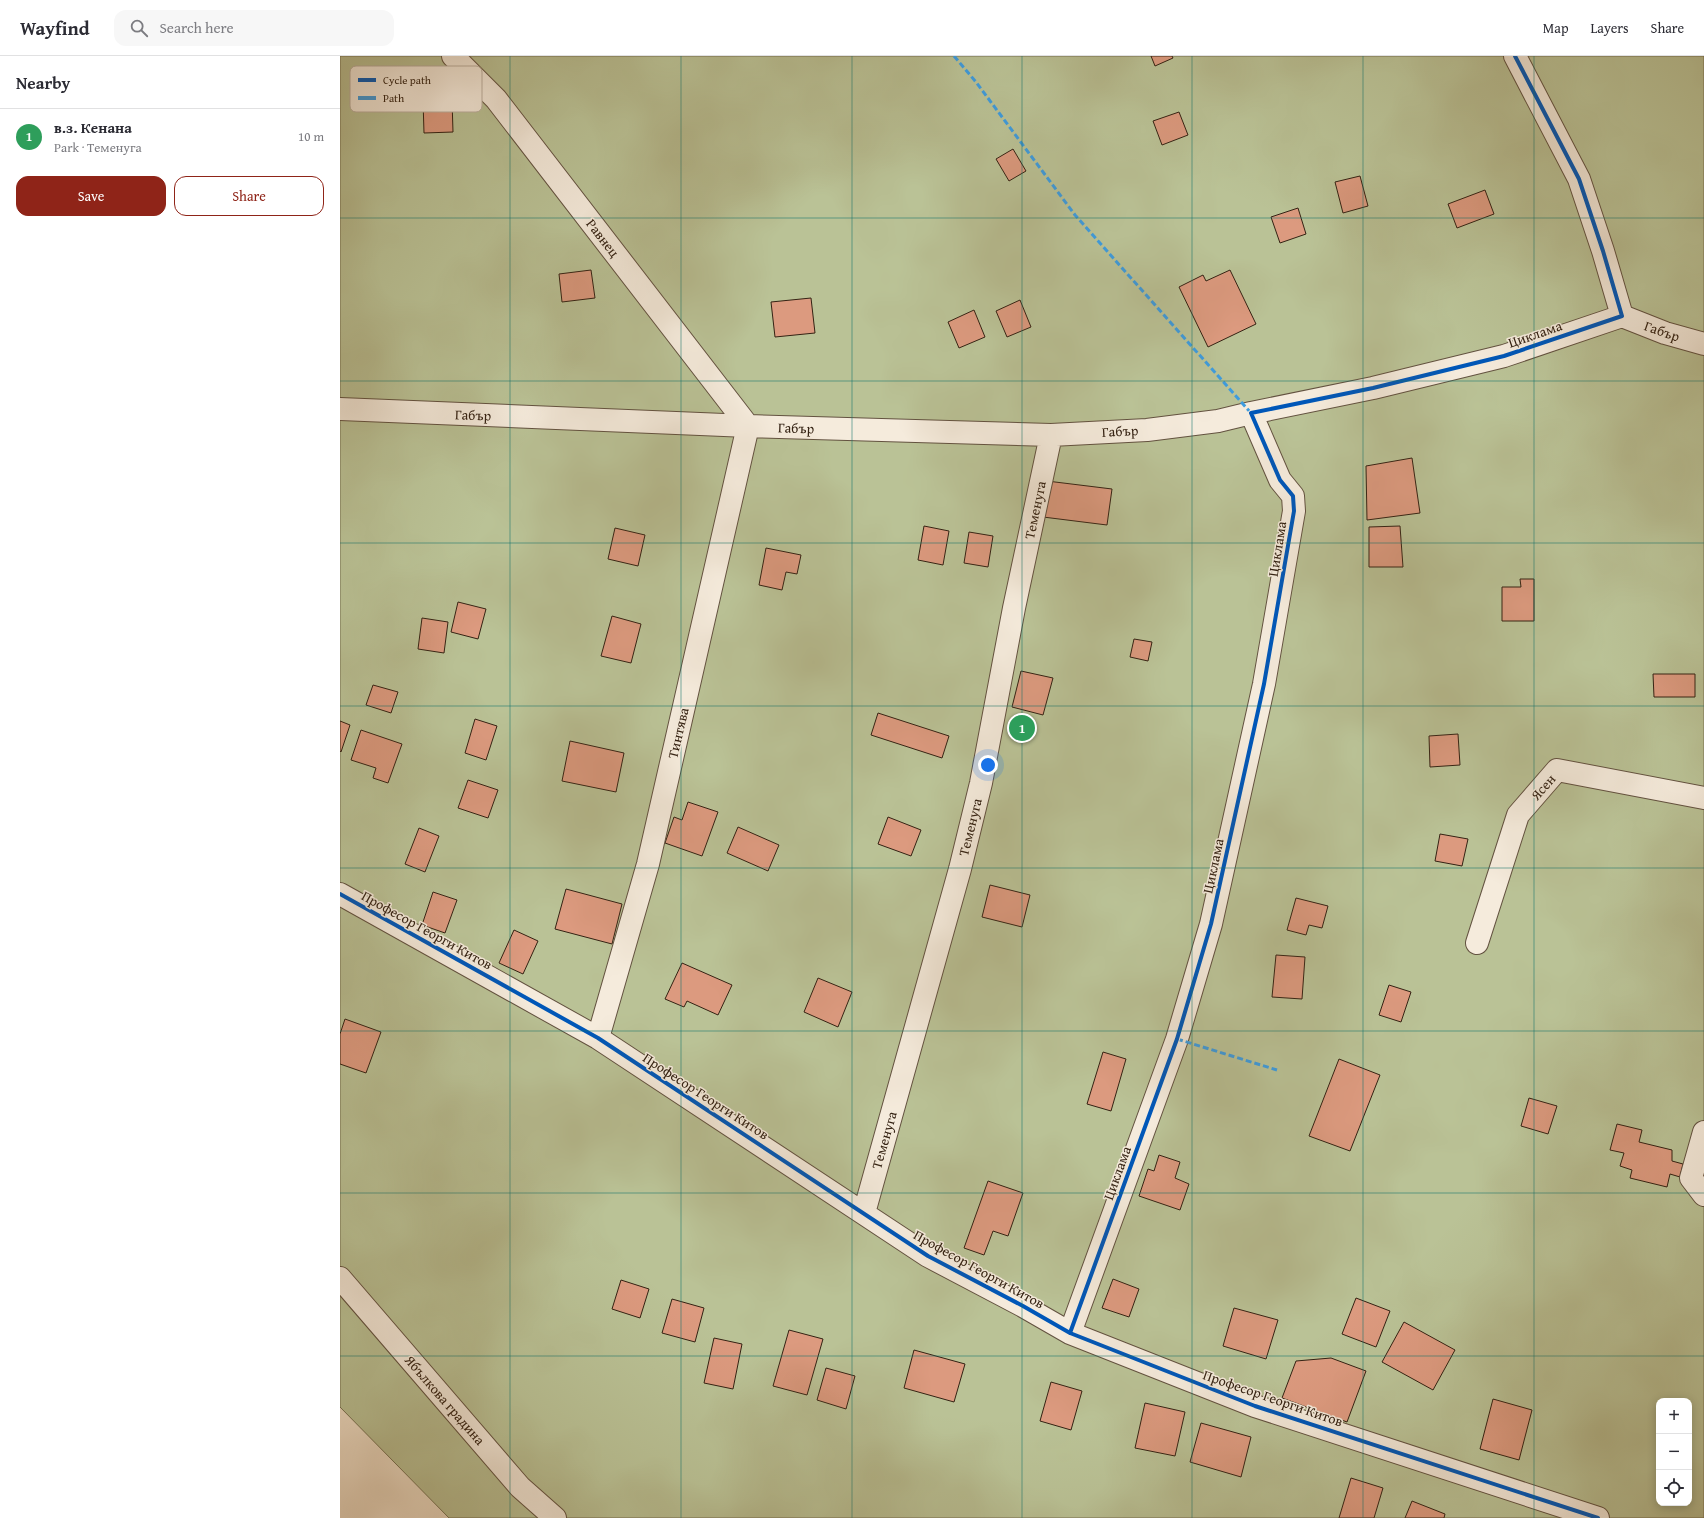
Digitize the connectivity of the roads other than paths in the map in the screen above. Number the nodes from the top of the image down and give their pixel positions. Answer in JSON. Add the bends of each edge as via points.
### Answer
{"nodes":[{"id":1,"x":453,"y":56,"type":"edge"},
{"id":2,"x":1515,"y":56,"type":"edge"},
{"id":3,"x":463,"y":66,"type":"edge"},
{"id":4,"x":482,"y":85,"type":"edge"},
{"id":5,"x":1622,"y":316,"type":"junction"},
{"id":6,"x":1704,"y":344,"type":"edge"},
{"id":7,"x":340,"y":409,"type":"edge"},
{"id":8,"x":1251,"y":413,"type":"junction"},
{"id":9,"x":748,"y":426,"type":"junction"},
{"id":10,"x":1051,"y":435,"type":"junction"},
{"id":11,"x":1704,"y":798,"type":"edge"},
{"id":12,"x":340,"y":894,"type":"edge"},
{"id":13,"x":1478,"y":943,"type":"dead end"},
{"id":14,"x":598,"y":1038,"type":"junction"},
{"id":15,"x":1704,"y":1132,"type":"edge"},
{"id":16,"x":1704,"y":1195,"type":"edge"},
{"id":17,"x":864,"y":1213,"type":"junction"},
{"id":18,"x":340,"y":1278,"type":"edge"},
{"id":19,"x":1070,"y":1333,"type":"junction"},
{"id":20,"x":555,"y":1518,"type":"edge"},
{"id":21,"x":1598,"y":1518,"type":"edge"}],
"edges":[{"from":1,"to":3,"type":"street","name":"Равнец"},
{"from":2,"to":5,"type":"street","via":[[1579,179]]},
{"from":4,"to":9,"type":"street","name":"Равнец","via":[[496,99]]},
{"from":5,"to":6,"type":"street","name":"Габър","via":[[1665,333]]},
{"from":5,"to":8,"type":"street","name":"Циклама","via":[[1504,356],[1373,388]]},
{"from":7,"to":9,"type":"street","name":"Габър"},
{"from":8,"to":10,"type":"street","name":"Габър","via":[[1218,421],[1147,430]]},
{"from":8,"to":19,"type":"street","name":"Циклама","via":[[1280,480],[1293,496],[1294,511],[1264,684],[1211,924],[1177,1039]]},
{"from":9,"to":10,"type":"street","name":"Габър"},
{"from":9,"to":14,"type":"street","name":"Тинтява","via":[[648,864]]},
{"from":10,"to":17,"type":"street","name":"Теменуга","via":[[1014,608],[981,783],[960,869]]},
{"from":11,"to":13,"type":"street","name":"Ясен","via":[[1557,770],[1518,815]]},
{"from":12,"to":14,"type":"street","name":"Професор Георги Китов"},
{"from":14,"to":17,"type":"street","name":"Професор Георги Китов"},
{"from":15,"to":16,"type":"street","via":[[1691,1178]]},
{"from":17,"to":19,"type":"street","name":"Професор Георги Китов","via":[[928,1256]]},
{"from":18,"to":20,"type":"street","name":"Ябълкова градина","via":[[520,1487]]},
{"from":19,"to":21,"type":"street","name":"Професор Георги Китов","via":[[1255,1406]]}]}
